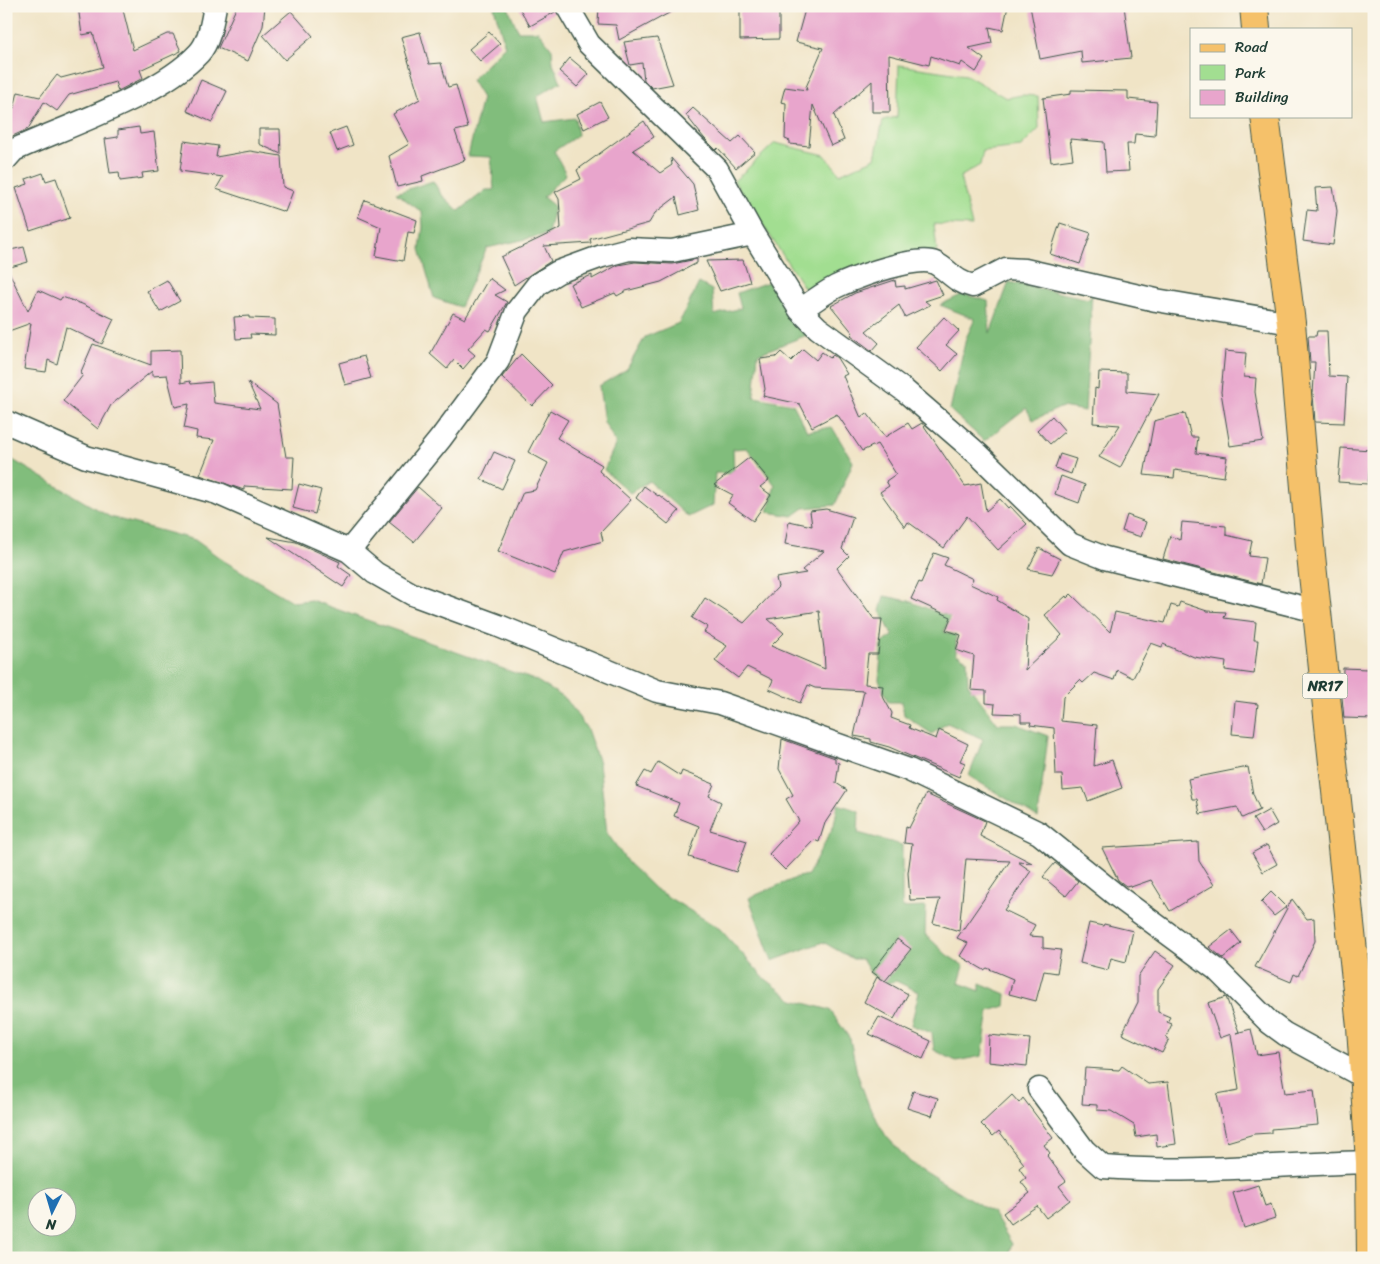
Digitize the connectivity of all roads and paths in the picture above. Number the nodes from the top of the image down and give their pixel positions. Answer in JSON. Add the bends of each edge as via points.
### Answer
{"nodes":[{"id":1,"x":215,"y":6,"type":"edge"},
{"id":2,"x":567,"y":6,"type":"edge"},
{"id":3,"x":1254,"y":6,"type":"edge"},
{"id":4,"x":1256,"y":28,"type":"edge"},
{"id":5,"x":1265,"y":118,"type":"edge"},
{"id":6,"x":6,"y":159,"type":"edge"},
{"id":7,"x":753,"y":234,"type":"junction"},
{"id":8,"x":800,"y":310,"type":"junction"},
{"id":9,"x":1291,"y":323,"type":"junction"},
{"id":10,"x":6,"y":422,"type":"edge"},
{"id":11,"x":349,"y":550,"type":"junction"},
{"id":12,"x":1317,"y":611,"type":"junction"},
{"id":13,"x":1369,"y":1086,"type":"edge"},
{"id":14,"x":1039,"y":1089,"type":"dead end"},
{"id":15,"x":1370,"y":1162,"type":"junction"},
{"id":16,"x":1371,"y":1258,"type":"edge"}],
"edges":[{"from":1,"to":6,"type":"street","via":[[208,36],[200,52],[177,71],[129,100],[14,150]]},
{"from":2,"to":7,"type":"street","via":[[589,44],[717,169]]},
{"from":3,"to":4,"type":"main road"},
{"from":5,"to":9,"type":"main road","number":"NR17"},
{"from":7,"to":8,"type":"street"},
{"from":7,"to":11,"type":"street","via":[[672,251],[629,249],[558,272],[538,284],[517,311],[498,361],[441,438]]},
{"from":8,"to":9,"type":"street","via":[[841,284],[923,261],[934,263],[960,283],[973,286],[1006,269],[1025,270],[1156,300]]},
{"from":8,"to":12,"type":"street","via":[[818,328],[905,391],[979,455],[1070,544],[1105,558]]},
{"from":9,"to":12,"type":"main road","number":"NR17"},
{"from":10,"to":11,"type":"street","via":[[86,456],[217,493]]},
{"from":11,"to":13,"type":"street","via":[[375,573],[412,594],[657,691],[720,703],[909,770],[1039,833],[1216,969],[1270,1023]]},
{"from":12,"to":13,"type":"main road","number":"NR17"},
{"from":13,"to":15,"type":"main road","number":"NR17"},
{"from":14,"to":15,"type":"street","via":[[1084,1150],[1103,1167],[1200,1169]]},
{"from":15,"to":16,"type":"main road","number":"NR17"}]}
